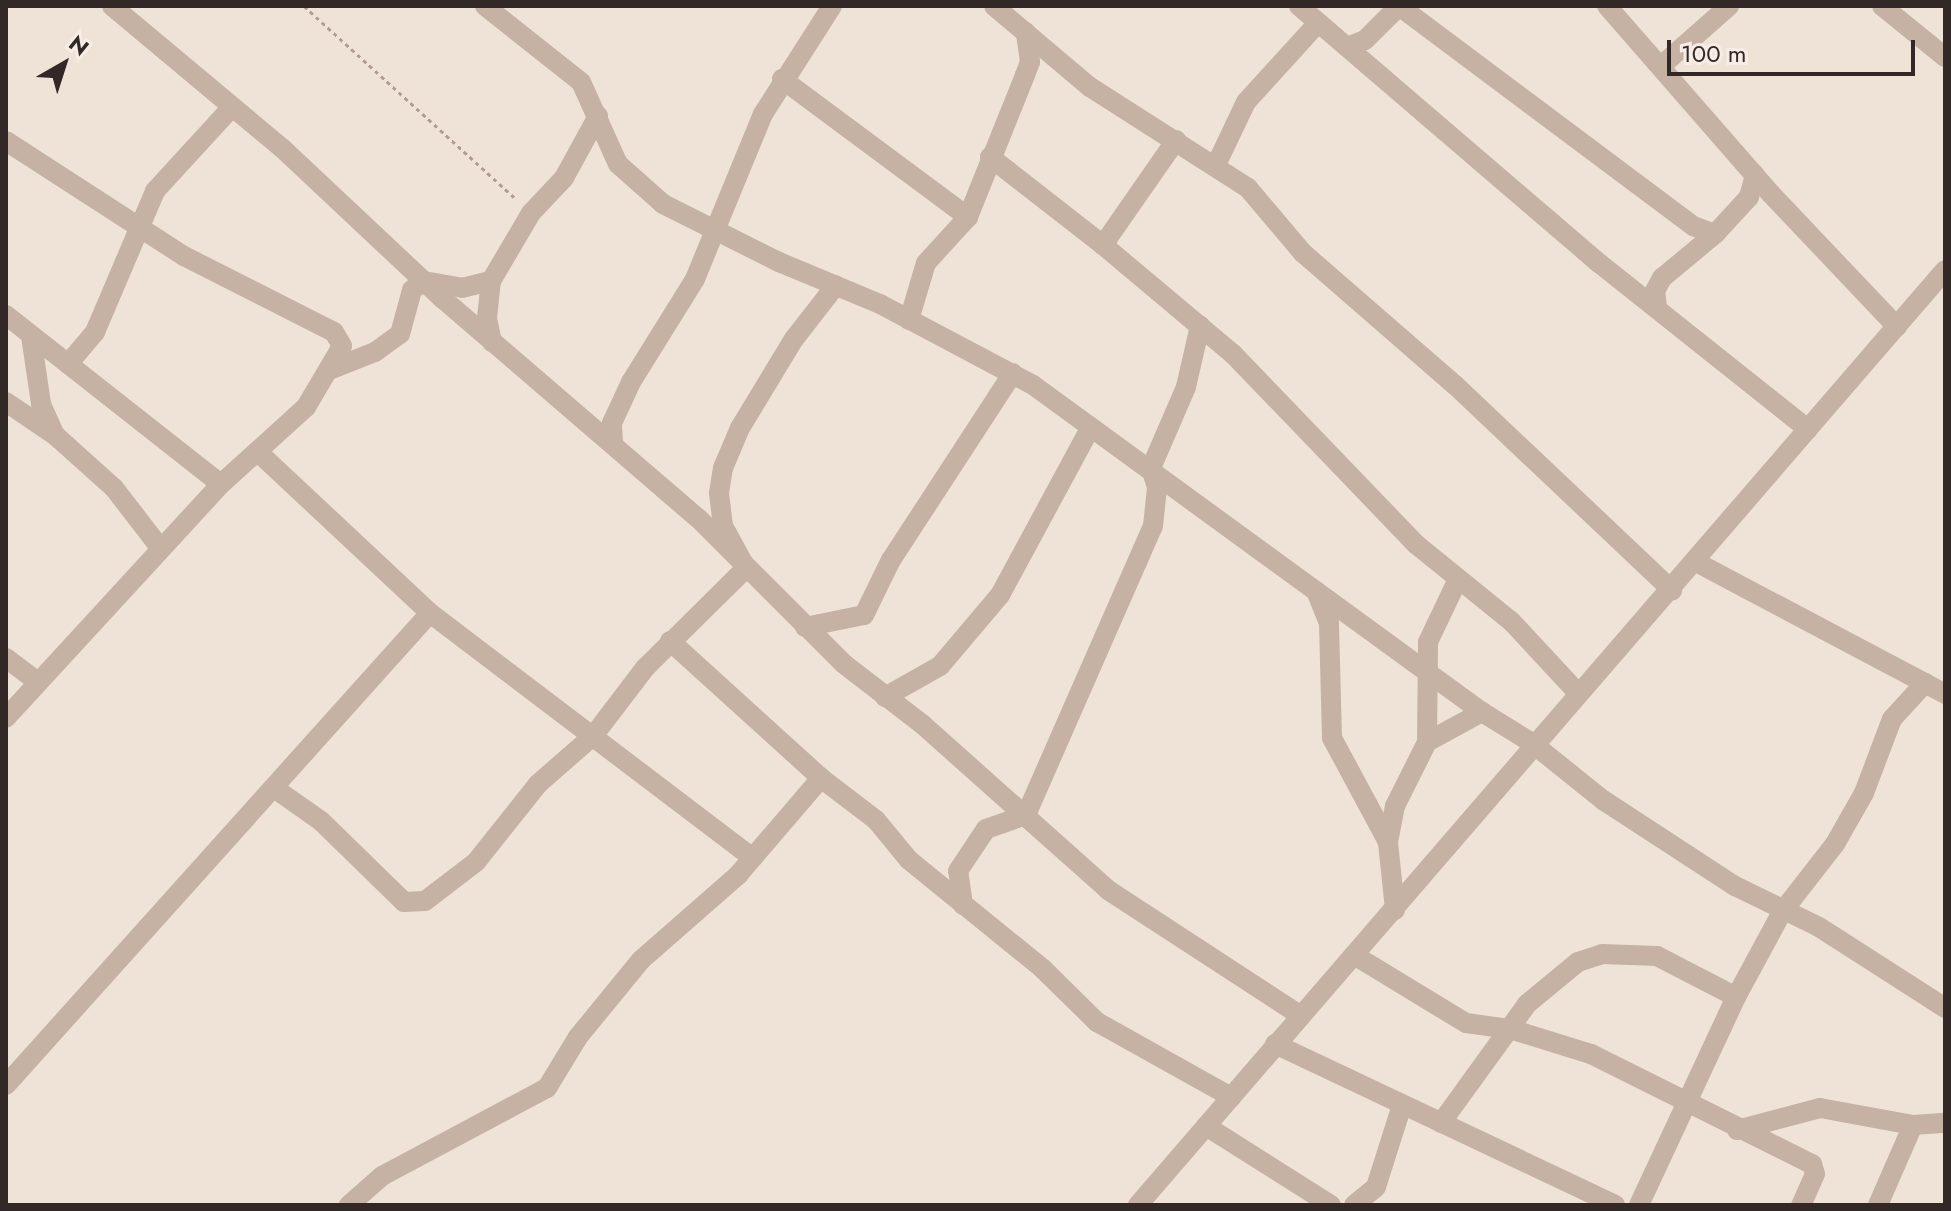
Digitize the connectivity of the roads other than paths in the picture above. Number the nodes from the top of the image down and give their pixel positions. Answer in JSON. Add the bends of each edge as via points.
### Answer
{"nodes":[{"id":1,"x":112,"y":6,"type":"edge"},
{"id":2,"x":485,"y":6,"type":"edge"},
{"id":3,"x":832,"y":6,"type":"edge"},
{"id":4,"x":994,"y":6,"type":"edge"},
{"id":5,"x":1299,"y":6,"type":"edge"},
{"id":6,"x":1399,"y":6,"type":"edge"},
{"id":7,"x":1607,"y":6,"type":"edge"},
{"id":8,"x":1729,"y":6,"type":"edge"},
{"id":9,"x":1882,"y":6,"type":"edge"},
{"id":10,"x":1318,"y":23,"type":"junction"},
{"id":11,"x":1026,"y":32,"type":"junction"},
{"id":12,"x":1347,"y":47,"type":"junction"},
{"id":13,"x":1945,"y":57,"type":"edge"},
{"id":14,"x":1661,"y":66,"type":"junction"},
{"id":15,"x":782,"y":79,"type":"junction"},
{"id":16,"x":232,"y":107,"type":"junction"},
{"id":17,"x":598,"y":116,"type":"junction"},
{"id":18,"x":1176,"y":140,"type":"junction"},
{"id":19,"x":6,"y":141,"type":"edge"},
{"id":20,"x":990,"y":157,"type":"junction"},
{"id":21,"x":1216,"y":165,"type":"junction"},
{"id":22,"x":1755,"y":175,"type":"junction"},
{"id":23,"x":1771,"y":194,"type":"junction"},
{"id":24,"x":1749,"y":197,"type":"junction"},
{"id":25,"x":968,"y":217,"type":"junction"},
{"id":26,"x":1693,"y":226,"type":"junction"},
{"id":27,"x":139,"y":228,"type":"junction"},
{"id":28,"x":712,"y":231,"type":"junction"},
{"id":29,"x":1715,"y":234,"type":"junction"},
{"id":30,"x":1103,"y":245,"type":"junction"},
{"id":31,"x":1694,"y":251,"type":"junction"},
{"id":32,"x":1945,"y":270,"type":"edge"},
{"id":33,"x":424,"y":281,"type":"junction"},
{"id":34,"x":491,"y":281,"type":"junction"},
{"id":35,"x":836,"y":285,"type":"junction"},
{"id":36,"x":1657,"y":307,"type":"junction"},
{"id":37,"x":6,"y":315,"type":"edge"},
{"id":38,"x":909,"y":320,"type":"junction"},
{"id":39,"x":1200,"y":326,"type":"junction"},
{"id":40,"x":1897,"y":327,"type":"junction"},
{"id":41,"x":31,"y":336,"type":"junction"},
{"id":42,"x":492,"y":342,"type":"junction"},
{"id":43,"x":68,"y":364,"type":"junction"},
{"id":44,"x":332,"y":369,"type":"junction"},
{"id":45,"x":1013,"y":373,"type":"junction"},
{"id":46,"x":6,"y":402,"type":"edge"},
{"id":47,"x":1091,"y":427,"type":"junction"},
{"id":48,"x":1808,"y":429,"type":"junction"},
{"id":49,"x":606,"y":431,"type":"junction"},
{"id":50,"x":56,"y":436,"type":"junction"},
{"id":51,"x":258,"y":452,"type":"junction"},
{"id":52,"x":1151,"y":468,"type":"junction"},
{"id":53,"x":221,"y":484,"type":"junction"},
{"id":54,"x":161,"y":549,"type":"junction"},
{"id":55,"x":1696,"y":562,"type":"junction"},
{"id":56,"x":746,"y":568,"type":"junction"},
{"id":57,"x":1458,"y":579,"type":"junction"},
{"id":58,"x":1672,"y":590,"type":"junction"},
{"id":59,"x":1316,"y":591,"type":"junction"},
{"id":60,"x":430,"y":613,"type":"junction"},
{"id":61,"x":805,"y":627,"type":"junction"},
{"id":62,"x":670,"y":641,"type":"junction"},
{"id":63,"x":6,"y":658,"type":"edge"},
{"id":64,"x":1424,"y":668,"type":"junction"},
{"id":65,"x":38,"y":682,"type":"junction"},
{"id":66,"x":1925,"y":683,"type":"junction"},
{"id":67,"x":1578,"y":693,"type":"junction"},
{"id":68,"x":1945,"y":694,"type":"edge"},
{"id":69,"x":885,"y":697,"type":"junction"},
{"id":70,"x":1482,"y":712,"type":"junction"},
{"id":71,"x":6,"y":718,"type":"edge"},
{"id":72,"x":594,"y":735,"type":"junction"},
{"id":73,"x":1427,"y":742,"type":"junction"},
{"id":74,"x":1532,"y":743,"type":"junction"},
{"id":75,"x":821,"y":778,"type":"junction"},
{"id":76,"x":274,"y":788,"type":"junction"},
{"id":77,"x":1026,"y":815,"type":"junction"},
{"id":78,"x":1388,"y":842,"type":"junction"},
{"id":79,"x":753,"y":858,"type":"junction"},
{"id":80,"x":963,"y":905,"type":"junction"},
{"id":81,"x":1395,"y":910,"type":"junction"},
{"id":82,"x":1782,"y":912,"type":"junction"},
{"id":83,"x":1354,"y":955,"type":"junction"},
{"id":84,"x":1736,"y":997,"type":"junction"},
{"id":85,"x":1945,"y":1008,"type":"edge"},
{"id":86,"x":1300,"y":1015,"type":"junction"},
{"id":87,"x":1510,"y":1029,"type":"junction"},
{"id":88,"x":1275,"y":1044,"type":"junction"},
{"id":89,"x":6,"y":1085,"type":"edge"},
{"id":90,"x":1231,"y":1097,"type":"junction"},
{"id":91,"x":1402,"y":1105,"type":"junction"},
{"id":92,"x":1685,"y":1105,"type":"junction"},
{"id":93,"x":1441,"y":1123,"type":"junction"},
{"id":94,"x":1945,"y":1123,"type":"edge"},
{"id":95,"x":1913,"y":1125,"type":"junction"},
{"id":96,"x":1206,"y":1126,"type":"junction"},
{"id":97,"x":1737,"y":1130,"type":"junction"},
{"id":98,"x":349,"y":1205,"type":"edge"},
{"id":99,"x":1138,"y":1205,"type":"edge"},
{"id":100,"x":1331,"y":1205,"type":"edge"},
{"id":101,"x":1354,"y":1205,"type":"edge"},
{"id":102,"x":1615,"y":1205,"type":"edge"},
{"id":103,"x":1639,"y":1205,"type":"edge"},
{"id":104,"x":1801,"y":1205,"type":"edge"},
{"id":105,"x":1878,"y":1205,"type":"edge"}],
"edges":[{"from":1,"to":16,"type":"street"},
{"from":2,"to":17,"type":"street","via":[[571,71],[592,96]]},
{"from":3,"to":15,"type":"street","via":[[819,33]]},
{"from":4,"to":11,"type":"street"},
{"from":5,"to":10,"type":"street"},
{"from":6,"to":12,"type":"street","via":[[1365,40]]},
{"from":6,"to":26,"type":"street"},
{"from":7,"to":14,"type":"street"},
{"from":8,"to":14,"type":"street"},
{"from":9,"to":13,"type":"street"},
{"from":10,"to":12,"type":"street"},
{"from":10,"to":21,"type":"street","via":[[1246,102]]},
{"from":11,"to":18,"type":"street","via":[[1090,87]]},
{"from":11,"to":20,"type":"street","via":[[1030,62]]},
{"from":12,"to":36,"type":"street"},
{"from":14,"to":22,"type":"street"},
{"from":15,"to":25,"type":"street"},
{"from":15,"to":28,"type":"street"},
{"from":16,"to":27,"type":"street","via":[[155,191]]},
{"from":16,"to":33,"type":"street"},
{"from":17,"to":28,"type":"street","via":[[618,164],[634,183]]},
{"from":17,"to":34,"type":"street","via":[[564,178],[531,213]]},
{"from":18,"to":21,"type":"street"},
{"from":18,"to":30,"type":"street"},
{"from":19,"to":27,"type":"street"},
{"from":20,"to":25,"type":"street"},
{"from":20,"to":30,"type":"street"},
{"from":21,"to":58,"type":"street","via":[[1248,188],[1303,253],[1455,385]]},
{"from":22,"to":23,"type":"street"},
{"from":22,"to":24,"type":"street"},
{"from":23,"to":24,"type":"street"},
{"from":23,"to":40,"type":"street"},
{"from":24,"to":29,"type":"street"},
{"from":25,"to":38,"type":"street","via":[[926,263]]},
{"from":26,"to":29,"type":"street"},
{"from":26,"to":31,"type":"street"},
{"from":27,"to":43,"type":"street","via":[[95,332]]},
{"from":27,"to":44,"type":"street","via":[[334,332],[342,346]]},
{"from":28,"to":35,"type":"street"},
{"from":28,"to":49,"type":"street","via":[[695,279],[640,365]]},
{"from":29,"to":31,"type":"street"},
{"from":30,"to":39,"type":"street"},
{"from":31,"to":36,"type":"street","via":[[1662,278],[1655,291]]},
{"from":32,"to":40,"type":"street"},
{"from":33,"to":34,"type":"street","via":[[462,288]]},
{"from":33,"to":42,"type":"street"},
{"from":33,"to":44,"type":"street","via":[[412,290],[400,334],[375,352]]},
{"from":34,"to":42,"type":"street","via":[[487,318]]},
{"from":35,"to":38,"type":"street"},
{"from":35,"to":56,"type":"street","via":[[794,339],[740,428],[723,468],[723,526]]},
{"from":36,"to":48,"type":"street"},
{"from":37,"to":41,"type":"street"},
{"from":38,"to":45,"type":"street"},
{"from":39,"to":52,"type":"street","via":[[1186,387]]},
{"from":39,"to":57,"type":"street","via":[[1354,475],[1417,545]]},
{"from":40,"to":48,"type":"street"},
{"from":41,"to":43,"type":"street"},
{"from":41,"to":50,"type":"street","via":[[41,404]]},
{"from":42,"to":49,"type":"street"},
{"from":43,"to":53,"type":"street"},
{"from":44,"to":51,"type":"street","via":[[306,407]]},
{"from":45,"to":47,"type":"street"},
{"from":45,"to":61,"type":"street","via":[[891,560],[864,615]]},
{"from":46,"to":50,"type":"street"},
{"from":47,"to":52,"type":"street"},
{"from":47,"to":69,"type":"street","via":[[1000,595],[940,666]]},
{"from":48,"to":55,"type":"street"},
{"from":49,"to":56,"type":"street"},
{"from":50,"to":54,"type":"street","via":[[114,488]]},
{"from":51,"to":53,"type":"street"},
{"from":51,"to":60,"type":"street"},
{"from":52,"to":59,"type":"street"},
{"from":52,"to":77,"type":"street","via":[[1157,487],[1153,526]]},
{"from":53,"to":54,"type":"street"},
{"from":54,"to":65,"type":"street"},
{"from":55,"to":58,"type":"street"},
{"from":55,"to":66,"type":"street"},
{"from":56,"to":61,"type":"street"},
{"from":56,"to":62,"type":"street"},
{"from":57,"to":64,"type":"street","via":[[1430,636]]},
{"from":57,"to":67,"type":"street","via":[[1511,621]]},
{"from":58,"to":67,"type":"street"},
{"from":59,"to":64,"type":"street"},
{"from":59,"to":78,"type":"street","via":[[1329,624],[1332,738]]},
{"from":60,"to":72,"type":"street"},
{"from":60,"to":76,"type":"street"},
{"from":61,"to":69,"type":"street"},
{"from":62,"to":72,"type":"street"},
{"from":62,"to":75,"type":"street"},
{"from":63,"to":65,"type":"street"},
{"from":64,"to":70,"type":"street"},
{"from":64,"to":73,"type":"street"},
{"from":65,"to":71,"type":"street"},
{"from":66,"to":68,"type":"street"},
{"from":66,"to":82,"type":"street","via":[[1892,719],[1864,793],[1835,844]]},
{"from":67,"to":74,"type":"street"},
{"from":69,"to":77,"type":"street"},
{"from":70,"to":73,"type":"street"},
{"from":70,"to":74,"type":"street"},
{"from":72,"to":76,"type":"street","via":[[538,784],[476,862],[414,904],[385,888],[321,821]]},
{"from":72,"to":79,"type":"street"},
{"from":73,"to":78,"type":"street","via":[[1395,806]]},
{"from":74,"to":81,"type":"street"},
{"from":74,"to":82,"type":"street","via":[[1603,800]]},
{"from":75,"to":79,"type":"street"},
{"from":75,"to":80,"type":"street","via":[[876,820],[909,860]]},
{"from":76,"to":89,"type":"street"},
{"from":77,"to":80,"type":"street","via":[[986,829],[958,871]]},
{"from":77,"to":86,"type":"street","via":[[1108,890]]},
{"from":78,"to":81,"type":"street"},
{"from":79,"to":98,"type":"street","via":[[641,960],[578,1037],[547,1088],[382,1176]]},
{"from":80,"to":90,"type":"street","via":[[1043,969],[1097,1022]]},
{"from":81,"to":83,"type":"street"},
{"from":82,"to":84,"type":"street"},
{"from":82,"to":85,"type":"street","via":[[1819,927]]},
{"from":83,"to":86,"type":"street"},
{"from":83,"to":87,"type":"street","via":[[1466,1023]]},
{"from":84,"to":87,"type":"street","via":[[1657,956],[1602,954],[1578,962],[1539,989]]},
{"from":84,"to":92,"type":"street"},
{"from":86,"to":88,"type":"street"},
{"from":87,"to":92,"type":"street","via":[[1620,1066]]},
{"from":87,"to":93,"type":"street","via":[[1484,1057]]},
{"from":88,"to":90,"type":"street"},
{"from":88,"to":91,"type":"street"},
{"from":90,"to":96,"type":"street"},
{"from":91,"to":93,"type":"street"},
{"from":91,"to":101,"type":"street","via":[[1376,1187]]},
{"from":92,"to":97,"type":"street"},
{"from":92,"to":103,"type":"street"},
{"from":93,"to":102,"type":"street"},
{"from":94,"to":95,"type":"street"},
{"from":95,"to":97,"type":"street","via":[[1820,1108]]},
{"from":95,"to":105,"type":"street"},
{"from":96,"to":99,"type":"street"},
{"from":96,"to":100,"type":"street"},
{"from":97,"to":104,"type":"street","via":[[1814,1166]]}]}
